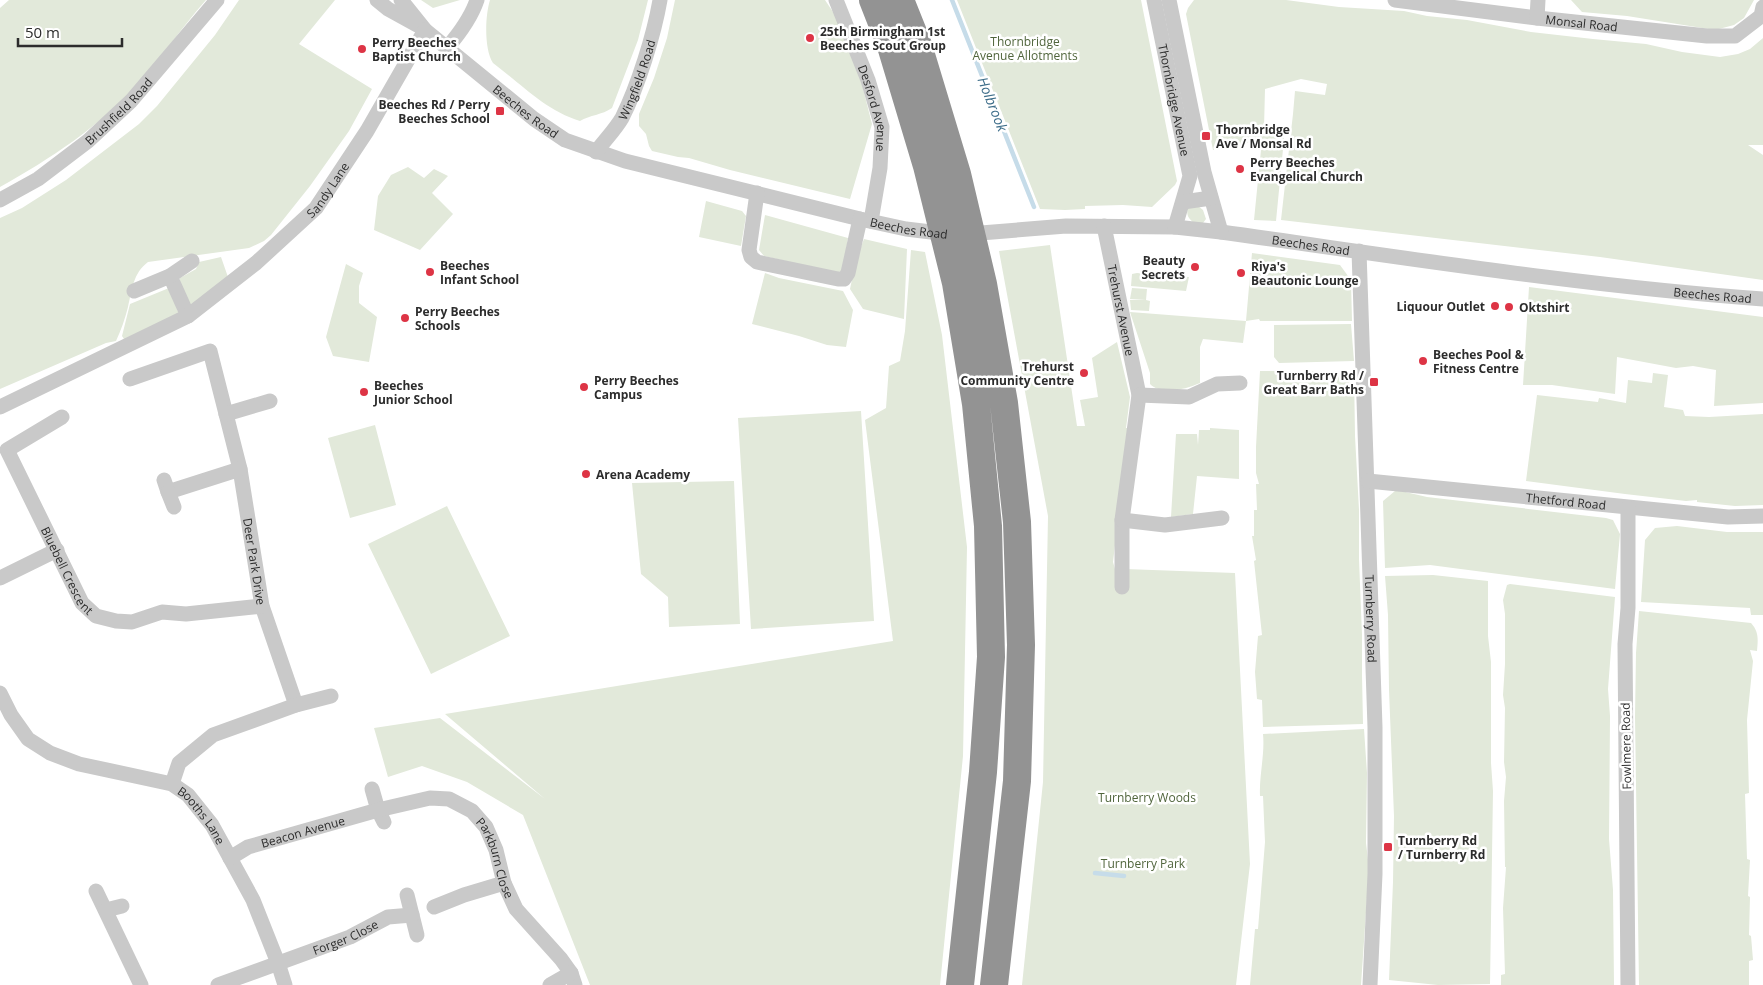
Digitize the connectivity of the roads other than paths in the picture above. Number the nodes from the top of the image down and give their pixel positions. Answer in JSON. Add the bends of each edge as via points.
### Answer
{"nodes":[{"id":1,"x":217,"y":0,"type":"edge"},
{"id":2,"x":377,"y":0,"type":"edge"},
{"id":3,"x":402,"y":0,"type":"edge"},
{"id":4,"x":477,"y":0,"type":"edge"},
{"id":5,"x":660,"y":0,"type":"edge"},
{"id":6,"x":836,"y":0,"type":"edge"},
{"id":7,"x":873,"y":0,"type":"edge"},
{"id":8,"x":900,"y":0,"type":"edge"},
{"id":9,"x":1154,"y":0,"type":"edge"},
{"id":10,"x":1169,"y":0,"type":"edge"},
{"id":11,"x":1395,"y":0,"type":"edge"},
{"id":12,"x":1538,"y":0,"type":"edge"},
{"id":13,"x":1762,"y":12,"type":"edge"},
{"id":14,"x":1537,"y":18,"type":"junction"},
{"id":15,"x":425,"y":30,"type":"junction"},
{"id":16,"x":447,"y":48,"type":"junction"},
{"id":17,"x":596,"y":152,"type":"junction"},
{"id":18,"x":757,"y":193,"type":"junction"},
{"id":19,"x":1211,"y":198,"type":"junction"},
{"id":20,"x":0,"y":200,"type":"edge"},
{"id":21,"x":1182,"y":202,"type":"junction"},
{"id":22,"x":865,"y":220,"type":"junction"},
{"id":23,"x":1104,"y":226,"type":"junction"},
{"id":24,"x":1175,"y":227,"type":"junction"},
{"id":25,"x":1221,"y":232,"type":"junction"},
{"id":26,"x":1359,"y":251,"type":"junction"},
{"id":27,"x":192,"y":261,"type":"dead end"},
{"id":28,"x":170,"y":276,"type":"junction"},
{"id":29,"x":969,"y":284,"type":"junction"},
{"id":30,"x":134,"y":291,"type":"dead end"},
{"id":31,"x":1763,"y":300,"type":"edge"},
{"id":32,"x":188,"y":316,"type":"junction"},
{"id":33,"x":130,"y":379,"type":"dead end"},
{"id":34,"x":1240,"y":384,"type":"dead end"},
{"id":35,"x":1139,"y":395,"type":"junction"},
{"id":36,"x":270,"y":401,"type":"dead end"},
{"id":37,"x":0,"y":407,"type":"edge"},
{"id":38,"x":226,"y":414,"type":"junction"},
{"id":39,"x":62,"y":417,"type":"dead end"},
{"id":40,"x":3,"y":451,"type":"edge"},
{"id":41,"x":240,"y":469,"type":"junction"},
{"id":42,"x":1368,"y":480,"type":"junction"},
{"id":43,"x":169,"y":493,"type":"dead end"},
{"id":44,"x":1628,"y":508,"type":"junction"},
{"id":45,"x":1763,"y":516,"type":"edge"},
{"id":46,"x":1222,"y":518,"type":"dead end"},
{"id":47,"x":1122,"y":520,"type":"junction"},
{"id":48,"x":56,"y":550,"type":"junction"},
{"id":49,"x":0,"y":578,"type":"edge"},
{"id":50,"x":1122,"y":587,"type":"dead end"},
{"id":51,"x":262,"y":606,"type":"junction"},
{"id":52,"x":0,"y":693,"type":"edge"},
{"id":53,"x":331,"y":696,"type":"dead end"},
{"id":54,"x":296,"y":705,"type":"junction"},
{"id":55,"x":172,"y":784,"type":"junction"},
{"id":56,"x":372,"y":789,"type":"dead end"},
{"id":57,"x":381,"y":816,"type":"junction"},
{"id":58,"x":230,"y":858,"type":"junction"},
{"id":59,"x":504,"y":883,"type":"junction"},
{"id":60,"x":96,"y":891,"type":"dead end"},
{"id":61,"x":407,"y":895,"type":"dead end"},
{"id":62,"x":122,"y":906,"type":"dead end"},
{"id":63,"x":434,"y":907,"type":"dead end"},
{"id":64,"x":106,"y":910,"type":"junction"},
{"id":65,"x":412,"y":915,"type":"junction"},
{"id":66,"x":417,"y":935,"type":"dead end"},
{"id":67,"x":278,"y":964,"type":"junction"},
{"id":68,"x":573,"y":979,"type":"edge"},
{"id":69,"x":141,"y":985,"type":"edge"},
{"id":70,"x":218,"y":985,"type":"edge"},
{"id":71,"x":285,"y":985,"type":"edge"},
{"id":72,"x":550,"y":985,"type":"edge"},
{"id":73,"x":960,"y":985,"type":"edge"},
{"id":74,"x":994,"y":985,"type":"edge"},
{"id":75,"x":1370,"y":985,"type":"edge"},
{"id":76,"x":1628,"y":985,"type":"edge"}],
"edges":[{"from":1,"to":20,"type":"street","name":"Brushfield Road","via":[[131,101],[88,141],[38,179]]},
{"from":2,"to":15,"type":"street","name":"Beeches Road"},
{"from":3,"to":15,"type":"street","name":"Beeches Road"},
{"from":4,"to":16,"type":"street","via":[[457,37]]},
{"from":5,"to":17,"type":"street","name":"Wingfield Road","via":[[634,91],[621,120]]},
{"from":6,"to":22,"type":"street","name":"Desford Avenue","via":[[868,80],[882,127],[880,168]]},
{"from":7,"to":29,"type":"highway"},
{"from":8,"to":29,"type":"highway","via":[[918,45],[957,174]]},
{"from":9,"to":21,"type":"street","name":"Thornbridge Avenue","via":[[1190,176]]},
{"from":10,"to":19,"type":"street","name":"Thornbridge Avenue"},
{"from":11,"to":14,"type":"street","name":"Monsal Road"},
{"from":12,"to":14,"type":"street"},
{"from":13,"to":14,"type":"street","name":"Monsal Road","via":[[1735,36],[1707,36]]},
{"from":15,"to":16,"type":"street","name":"Beeches Road"},
{"from":15,"to":32,"type":"street","name":"Sandy Lane","via":[[367,131],[316,208],[256,263]]},
{"from":16,"to":17,"type":"street","name":"Beeches Road","via":[[534,119],[565,140]]},
{"from":17,"to":18,"type":"street","name":"Beeches Road","via":[[624,162]]},
{"from":18,"to":22,"type":"street","name":"Beeches Road"},
{"from":18,"to":22,"type":"street","name":"Beeches Road","via":[[749,250],[757,262],[844,278]]},
{"from":19,"to":21,"type":"street"},
{"from":19,"to":25,"type":"street","name":"Thornbridge Avenue"},
{"from":21,"to":24,"type":"street","name":"Thornbridge Avenue"},
{"from":22,"to":23,"type":"street","name":"Beeches Road","via":[[956,235]]},
{"from":23,"to":24,"type":"street","name":"Beeches Road"},
{"from":23,"to":35,"type":"street","name":"Trehurst Avenue"},
{"from":24,"to":25,"type":"street","name":"Beeches Road"},
{"from":25,"to":26,"type":"street","name":"Beeches Road"},
{"from":26,"to":31,"type":"street","name":"Beeches Road","via":[[1479,269]]},
{"from":26,"to":42,"type":"street","name":"Turnberry Road"},
{"from":27,"to":28,"type":"street"},
{"from":28,"to":30,"type":"street"},
{"from":28,"to":32,"type":"street"},
{"from":29,"to":73,"type":"highway","via":[[988,526],[991,658],[983,772]]},
{"from":29,"to":74,"type":"highway","via":[[1004,403],[1015,504],[1021,645],[1017,780]]},
{"from":32,"to":37,"type":"street","name":"Sandy Lane"},
{"from":33,"to":38,"type":"street","name":"Deer Park Drive","via":[[210,351]]},
{"from":34,"to":35,"type":"street","via":[[1217,384],[1189,397]]},
{"from":35,"to":47,"type":"street","name":"Trehurst Avenue"},
{"from":36,"to":38,"type":"street"},
{"from":38,"to":41,"type":"street","name":"Deer Park Drive"},
{"from":39,"to":40,"type":"street","name":"Bluebell Crescent"},
{"from":40,"to":48,"type":"street","name":"Bluebell Crescent"},
{"from":41,"to":43,"type":"street"},
{"from":41,"to":51,"type":"street","name":"Deer Park Drive"},
{"from":42,"to":44,"type":"street","name":"Thetford Road"},
{"from":42,"to":75,"type":"street","name":"Turnberry Road","via":[[1375,736],[1375,874]]},
{"from":44,"to":45,"type":"street","name":"Thetford Road","via":[[1728,517]]},
{"from":44,"to":76,"type":"street","name":"Fowlmere Road","via":[[1625,644]]},
{"from":46,"to":47,"type":"street","via":[[1165,525]]},
{"from":47,"to":50,"type":"street","name":"Trehurst Avenue"},
{"from":48,"to":49,"type":"street"},
{"from":48,"to":51,"type":"street","name":"Bluebell Crescent","via":[[82,603],[96,616],[132,622],[162,612],[186,614]]},
{"from":51,"to":54,"type":"street","name":"Deer Park Drive"},
{"from":52,"to":55,"type":"street","name":"Booths Lane","via":[[28,739],[50,753],[79,764]]},
{"from":53,"to":54,"type":"street"},
{"from":54,"to":55,"type":"street","via":[[213,735],[179,763]]},
{"from":55,"to":58,"type":"street","name":"Booths Lane","via":[[188,795],[206,817]]},
{"from":56,"to":57,"type":"street"},
{"from":57,"to":58,"type":"street","name":"Beacon Avenue","via":[[248,847]]},
{"from":57,"to":59,"type":"street","name":"Parkburn Close","via":[[430,798],[449,799],[472,811],[486,826]]},
{"from":58,"to":67,"type":"street","name":"Booths Lane","via":[[253,900]]},
{"from":59,"to":63,"type":"street"},
{"from":59,"to":68,"type":"street","name":"Parkburn Close","via":[[516,909],[561,959]]},
{"from":60,"to":64,"type":"street"},
{"from":61,"to":65,"type":"street"},
{"from":62,"to":64,"type":"street"},
{"from":64,"to":69,"type":"street"},
{"from":65,"to":66,"type":"street"},
{"from":65,"to":67,"type":"street","name":"Forger Close","via":[[388,917],[350,937]]},
{"from":67,"to":70,"type":"street","name":"Forger Close"},
{"from":67,"to":71,"type":"street","name":"Booths Lane"},
{"from":68,"to":72,"type":"street"}]}
